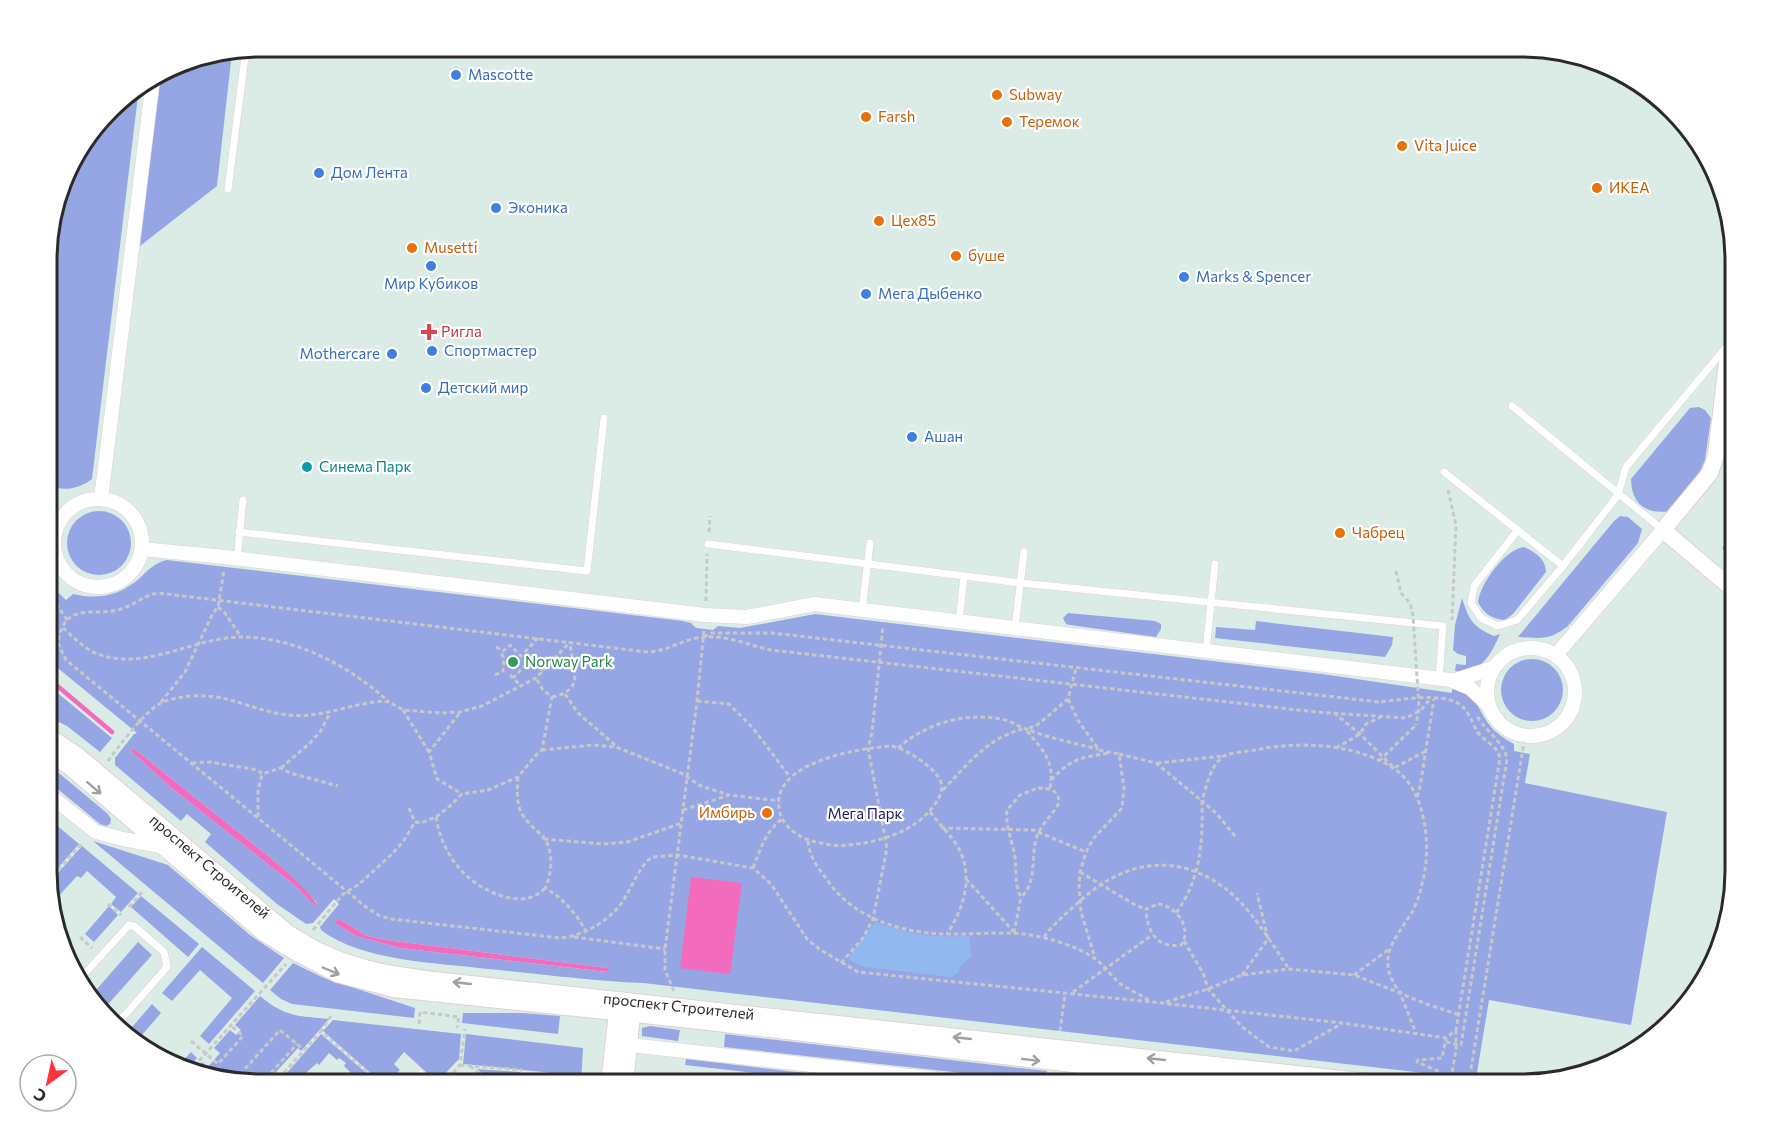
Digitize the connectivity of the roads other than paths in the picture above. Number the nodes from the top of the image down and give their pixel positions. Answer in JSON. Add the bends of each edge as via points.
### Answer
{"nodes":[{"id":1,"x":245,"y":58,"type":"edge"},
{"id":2,"x":152,"y":88,"type":"edge"},
{"id":3,"x":228,"y":189,"type":"dead end"},
{"id":4,"x":1725,"y":349,"type":"edge"},
{"id":5,"x":1725,"y":380,"type":"edge"},
{"id":6,"x":1512,"y":406,"type":"dead end"},
{"id":7,"x":604,"y":418,"type":"dead end"},
{"id":8,"x":1444,"y":472,"type":"road end"},
{"id":9,"x":1618,"y":495,"type":"junction"},
{"id":10,"x":101,"y":499,"type":"junction"},
{"id":11,"x":243,"y":500,"type":"dead end"},
{"id":12,"x":57,"y":515,"type":"edge"},
{"id":13,"x":1663,"y":530,"type":"junction"},
{"id":14,"x":1517,"y":531,"type":"junction"},
{"id":15,"x":239,"y":532,"type":"junction"},
{"id":16,"x":870,"y":543,"type":"dead end"},
{"id":17,"x":708,"y":544,"type":"road end"},
{"id":18,"x":142,"y":549,"type":"junction"},
{"id":19,"x":1024,"y":552,"type":"dead end"},
{"id":20,"x":57,"y":558,"type":"edge"},
{"id":21,"x":231,"y":558,"type":"junction"},
{"id":22,"x":867,"y":564,"type":"junction"},
{"id":23,"x":1215,"y":564,"type":"dead end"},
{"id":24,"x":1563,"y":566,"type":"junction"},
{"id":25,"x":964,"y":576,"type":"junction"},
{"id":26,"x":1021,"y":583,"type":"junction"},
{"id":27,"x":1725,"y":583,"type":"edge"},
{"id":28,"x":1211,"y":602,"type":"junction"},
{"id":29,"x":862,"y":610,"type":"junction"},
{"id":30,"x":959,"y":622,"type":"junction"},
{"id":31,"x":1015,"y":628,"type":"junction"},
{"id":32,"x":1206,"y":651,"type":"junction"},
{"id":33,"x":1556,"y":655,"type":"junction"},
{"id":34,"x":1493,"y":668,"type":"junction"},
{"id":35,"x":1446,"y":680,"type":"junction"},
{"id":36,"x":1488,"y":705,"type":"junction"},
{"id":37,"x":57,"y":742,"type":"edge"},
{"id":38,"x":57,"y":758,"type":"edge"},
{"id":39,"x":57,"y":801,"type":"edge"},
{"id":40,"x":161,"y":846,"type":"junction"},
{"id":41,"x":85,"y":973,"type":"edge"},
{"id":42,"x":624,"y":1010,"type":"junction"},
{"id":43,"x":121,"y":1019,"type":"edge"},
{"id":44,"x":621,"y":1044,"type":"junction"},
{"id":45,"x":612,"y":1074,"type":"edge"},
{"id":46,"x":624,"y":1074,"type":"edge"},
{"id":47,"x":837,"y":1074,"type":"edge"},
{"id":48,"x":1161,"y":1074,"type":"edge"},
{"id":49,"x":1285,"y":1074,"type":"edge"}],
"edges":[{"from":1,"to":3,"type":"lane"},
{"from":2,"to":10,"type":"street"},
{"from":4,"to":9,"type":"lane","via":[[1626,467]]},
{"from":5,"to":13,"type":"street","via":[[1716,455],[1710,473]]},
{"from":6,"to":9,"type":"lane"},
{"from":7,"to":15,"type":"lane","via":[[587,571]]},
{"from":8,"to":14,"type":"lane"},
{"from":9,"to":13,"type":"lane"},
{"from":9,"to":24,"type":"lane"},
{"from":10,"to":12,"type":"street","via":[[85,501]]},
{"from":10,"to":18,"type":"street","via":[[115,502],[137,521]]},
{"from":11,"to":15,"type":"lane"},
{"from":13,"to":27,"type":"street"},
{"from":13,"to":33,"type":"street"},
{"from":14,"to":24,"type":"lane"},
{"from":14,"to":24,"type":"lane","via":[[1474,586],[1471,603],[1481,618],[1498,626],[1517,620]]},
{"from":15,"to":21,"type":"lane"},
{"from":16,"to":22,"type":"lane"},
{"from":17,"to":22,"type":"lane"},
{"from":18,"to":20,"type":"street","via":[[129,574],[105,586],[84,584],[66,573]]},
{"from":18,"to":21,"type":"street"},
{"from":19,"to":26,"type":"lane"},
{"from":21,"to":29,"type":"street","via":[[705,615],[747,617],[815,604]]},
{"from":22,"to":25,"type":"lane"},
{"from":22,"to":29,"type":"lane"},
{"from":23,"to":28,"type":"lane"},
{"from":25,"to":26,"type":"lane"},
{"from":25,"to":30,"type":"lane"},
{"from":26,"to":28,"type":"lane"},
{"from":26,"to":31,"type":"lane"},
{"from":28,"to":32,"type":"lane"},
{"from":28,"to":35,"type":"lane","via":[[1443,626]]},
{"from":29,"to":30,"type":"street"},
{"from":30,"to":31,"type":"street"},
{"from":31,"to":32,"type":"street"},
{"from":32,"to":35,"type":"street"},
{"from":33,"to":34,"type":"street","via":[[1540,648],[1522,648],[1505,655]]},
{"from":33,"to":36,"type":"street","via":[[1564,661],[1575,688],[1572,708],[1554,730],[1535,736],[1513,732],[1502,726]]},
{"from":34,"to":35,"type":"street"},
{"from":34,"to":36,"type":"street","via":[[1486,690]]},
{"from":35,"to":36,"type":"street","via":[[1470,688]]},
{"from":42,"to":37,"type":"street","name":"проспект Строителей","one_way":true,"via":[[387,973],[322,953],[277,925]]},
{"from":38,"to":40,"type":"street","name":"проспект Строителей","one_way":true},
{"from":39,"to":40,"type":"street","via":[[96,832]]},
{"from":40,"to":42,"type":"street","name":"проспект Строителей","one_way":true,"via":[[264,933],[338,974],[394,989]]},
{"from":41,"to":43,"type":"lane","via":[[129,924],[164,952],[167,967]]},
{"from":42,"to":44,"type":"street"},
{"from":42,"to":48,"type":"street","name":"проспект Строителей","one_way":true},
{"from":49,"to":42,"type":"street","name":"проспект Строителей","one_way":true},
{"from":44,"to":45,"type":"street"},
{"from":44,"to":46,"type":"street"},
{"from":44,"to":47,"type":"street"}]}
